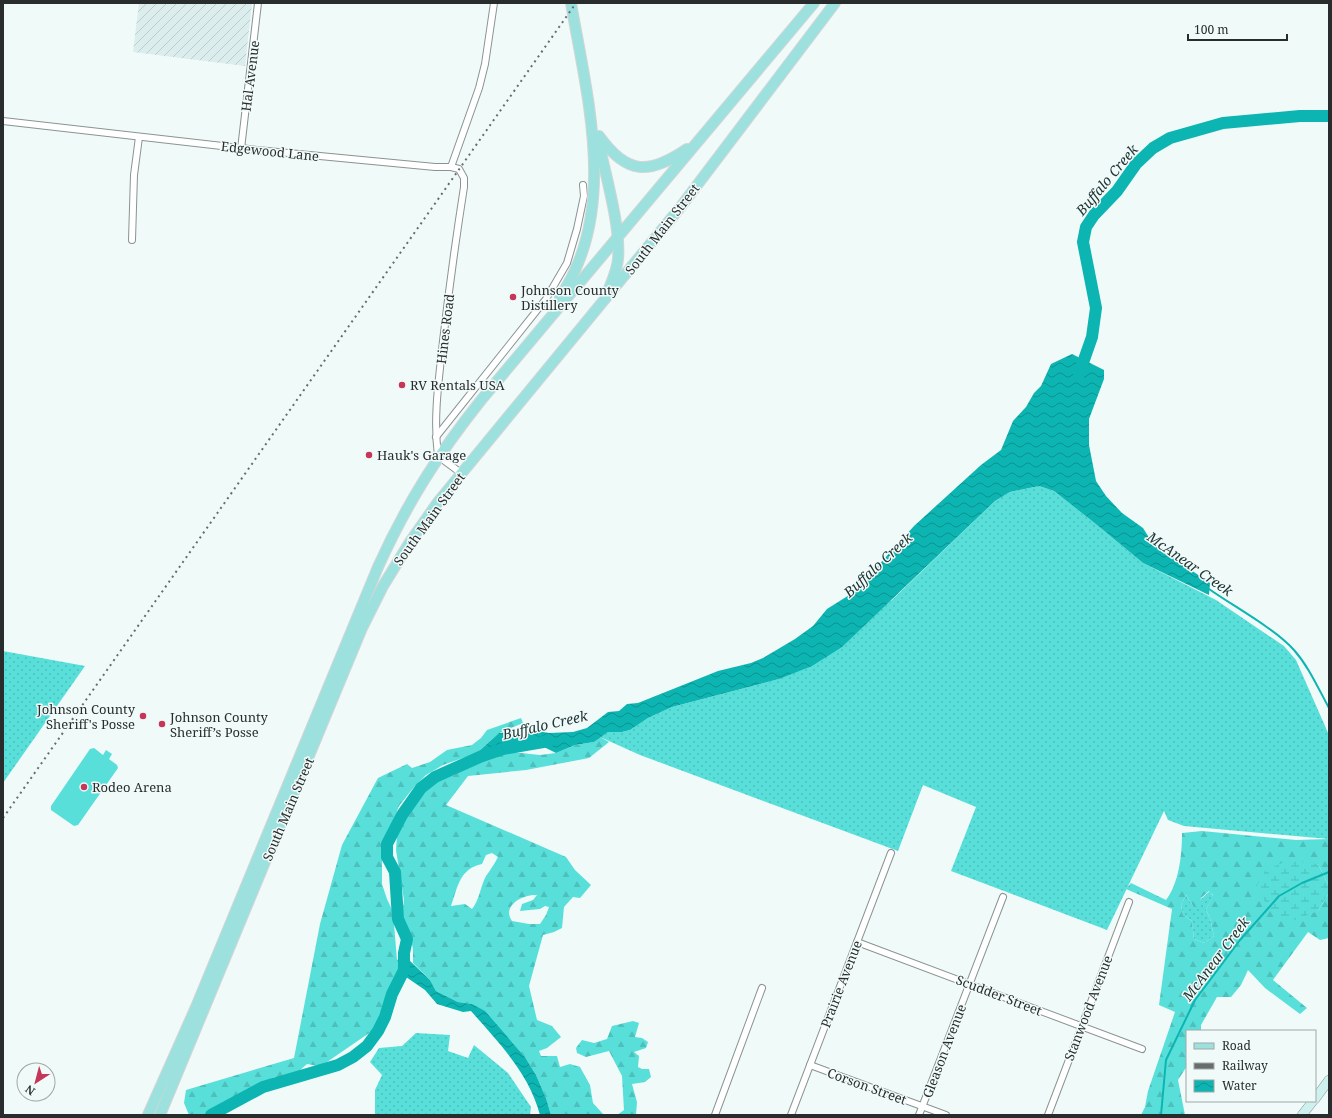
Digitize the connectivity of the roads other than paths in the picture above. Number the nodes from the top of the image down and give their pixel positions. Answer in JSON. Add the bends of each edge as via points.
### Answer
{"nodes":[{"id":1,"x":258,"y":3,"type":"edge"},
{"id":2,"x":494,"y":3,"type":"edge"},
{"id":3,"x":571,"y":3,"type":"edge"},
{"id":4,"x":814,"y":3,"type":"edge"},
{"id":5,"x":834,"y":3,"type":"edge"},
{"id":6,"x":585,"y":79,"type":"junction"},
{"id":7,"x":3,"y":122,"type":"edge"},
{"id":8,"x":597,"y":133,"type":"junction"},
{"id":9,"x":139,"y":137,"type":"junction"},
{"id":10,"x":698,"y":141,"type":"junction"},
{"id":11,"x":241,"y":149,"type":"junction"},
{"id":12,"x":451,"y":167,"type":"junction"},
{"id":13,"x":583,"y":185,"type":"dead end"},
{"id":14,"x":618,"y":236,"type":"junction"},
{"id":15,"x":132,"y":240,"type":"dead end"},
{"id":16,"x":603,"y":303,"type":"junction"},
{"id":17,"x":548,"y":320,"type":"junction"},
{"id":18,"x":436,"y":437,"type":"junction"},
{"id":19,"x":438,"y":456,"type":"junction"},
{"id":20,"x":461,"y":474,"type":"junction"},
{"id":21,"x":315,"y":731,"type":"junction"},
{"id":22,"x":891,"y":853,"type":"dead end"},
{"id":23,"x":1003,"y":897,"type":"dead end"},
{"id":24,"x":1129,"y":902,"type":"dead end"},
{"id":25,"x":857,"y":942,"type":"junction"},
{"id":26,"x":970,"y":984,"type":"junction"},
{"id":27,"x":762,"y":988,"type":"dead end"},
{"id":28,"x":1081,"y":1026,"type":"junction"},
{"id":29,"x":1142,"y":1049,"type":"dead end"},
{"id":30,"x":810,"y":1065,"type":"junction"},
{"id":31,"x":1329,"y":1080,"type":"edge"},
{"id":32,"x":1316,"y":1097,"type":"edge"},
{"id":33,"x":1312,"y":1102,"type":"edge"},
{"id":34,"x":922,"y":1106,"type":"junction"},
{"id":35,"x":148,"y":1115,"type":"edge"},
{"id":36,"x":160,"y":1115,"type":"edge"},
{"id":37,"x":715,"y":1115,"type":"edge"},
{"id":38,"x":790,"y":1115,"type":"edge"},
{"id":39,"x":919,"y":1115,"type":"edge"},
{"id":40,"x":946,"y":1115,"type":"edge"},
{"id":41,"x":1048,"y":1115,"type":"edge"},
{"id":42,"x":1302,"y":1115,"type":"edge"}],
"edges":[{"from":1,"to":11,"type":"street","name":"Hal Avenue"},
{"from":2,"to":12,"type":"street","via":[[479,88]]},
{"from":3,"to":6,"type":"main road"},
{"from":4,"to":10,"type":"main road","name":"South Main Street"},
{"from":5,"to":16,"type":"main road","name":"South Main Street","via":[[679,209]]},
{"from":6,"to":8,"type":"main road"},
{"from":6,"to":17,"type":"main road","via":[[594,153],[595,191],[584,245],[575,271]]},
{"from":7,"to":9,"type":"street","name":"Edgewood Lane"},
{"from":8,"to":10,"type":"main road","via":[[616,157],[623,162],[641,166],[658,166]]},
{"from":8,"to":14,"type":"main road"},
{"from":9,"to":11,"type":"street","name":"Edgewood Lane"},
{"from":9,"to":15,"type":"street","via":[[134,175]]},
{"from":10,"to":14,"type":"main road","name":"South Main Street"},
{"from":11,"to":12,"type":"street","name":"Edgewood Lane"},
{"from":12,"to":18,"type":"street","name":"Hines Road","via":[[459,169],[464,178],[464,187],[437,394]]},
{"from":13,"to":18,"type":"street","via":[[584,196],[567,263],[546,299]]},
{"from":14,"to":16,"type":"main road","via":[[616,272]]},
{"from":14,"to":17,"type":"main road","name":"South Main Street"},
{"from":16,"to":20,"type":"main road","name":"South Main Street"},
{"from":17,"to":19,"type":"main road","name":"South Main Street"},
{"from":18,"to":19,"type":"street","name":"Hines Road"},
{"from":19,"to":20,"type":"street"},
{"from":19,"to":21,"type":"main road","name":"South Main Street","via":[[394,533]]},
{"from":20,"to":21,"type":"main road","name":"South Main Street","via":[[410,542],[383,586]]},
{"from":21,"to":35,"type":"main road","name":"South Main Street"},
{"from":21,"to":36,"type":"main road","name":"South Main Street"},
{"from":22,"to":25,"type":"street","name":"Prairie Avenue"},
{"from":23,"to":26,"type":"street","name":"Gleason Avenue"},
{"from":24,"to":28,"type":"street","name":"Stanwood Avenue"},
{"from":25,"to":26,"type":"street","name":"Scudder Street"},
{"from":25,"to":30,"type":"street","name":"Prairie Avenue"},
{"from":26,"to":28,"type":"street","name":"Scudder Street"},
{"from":26,"to":34,"type":"street","name":"Gleason Avenue"},
{"from":27,"to":37,"type":"street"},
{"from":28,"to":29,"type":"street","name":"Scudder Street"},
{"from":28,"to":41,"type":"street","name":"Stanwood Avenue"},
{"from":30,"to":34,"type":"street","name":"Corson Street"},
{"from":30,"to":38,"type":"street","name":"Prairie Avenue"},
{"from":31,"to":32,"type":"main road"},
{"from":33,"to":42,"type":"main road"},
{"from":34,"to":39,"type":"street","name":"Gleason Avenue"},
{"from":34,"to":40,"type":"street","name":"Corson Street"}]}
